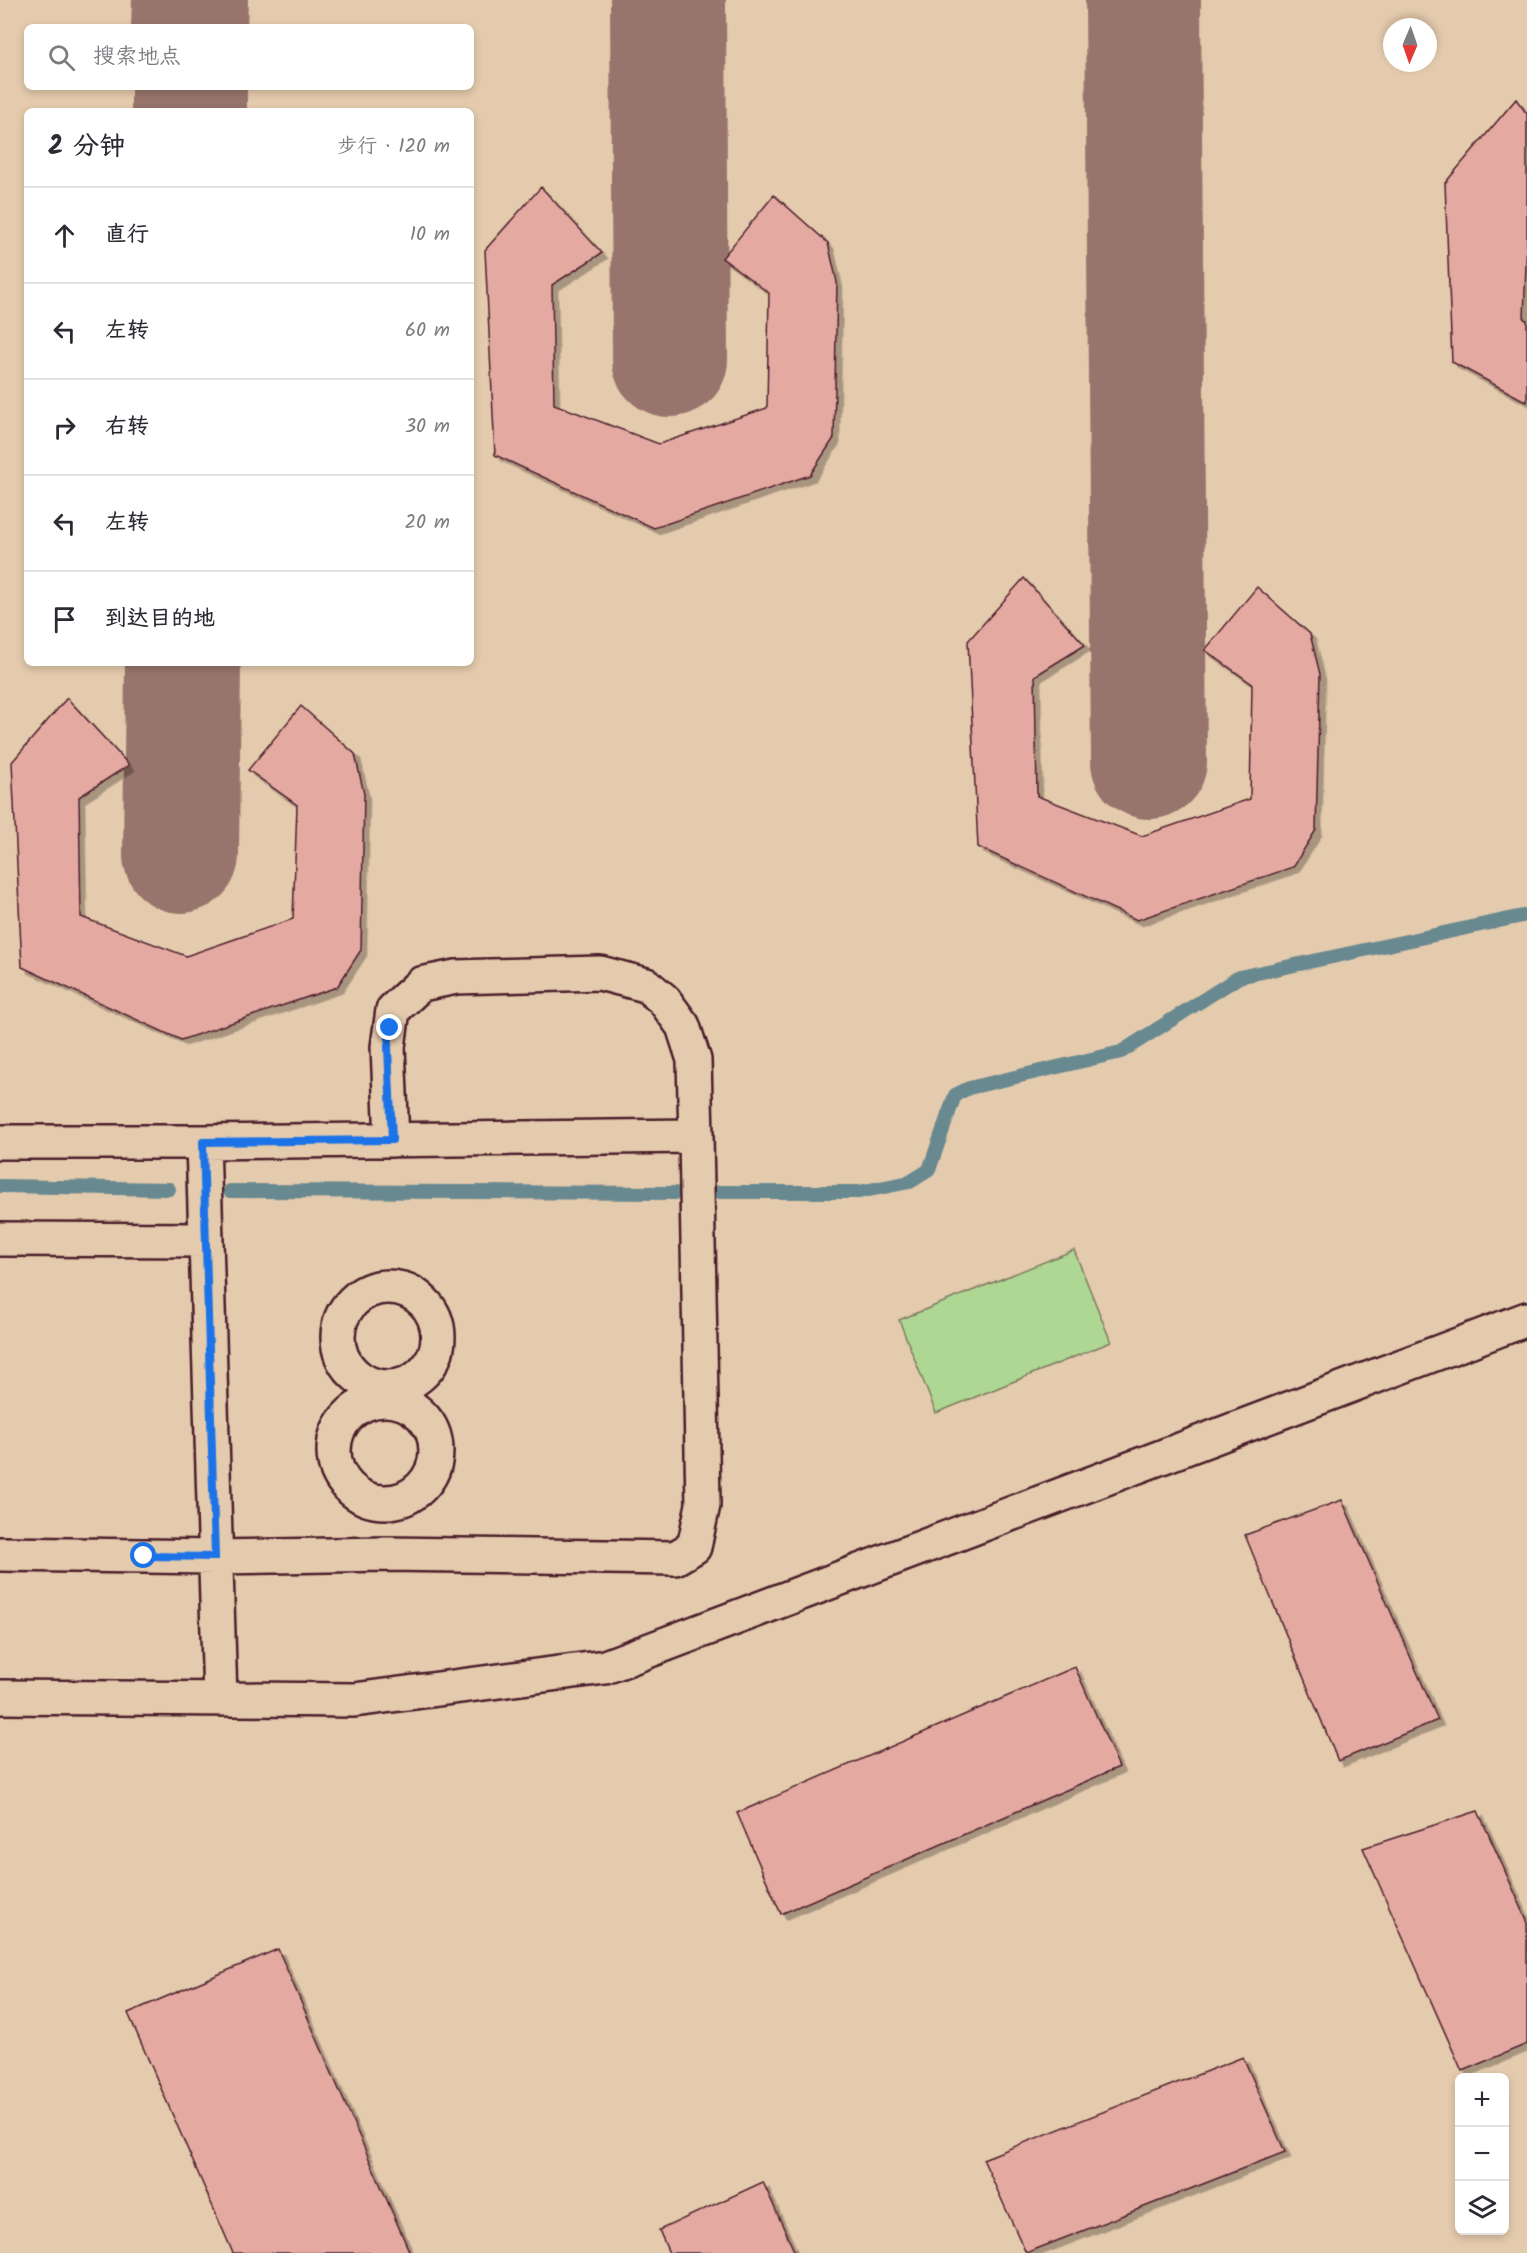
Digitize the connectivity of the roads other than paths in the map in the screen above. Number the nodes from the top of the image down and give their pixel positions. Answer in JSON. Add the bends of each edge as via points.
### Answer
{"nodes":[{"id":1,"x":696,"y":1136,"type":"junction"},
{"id":2,"x":392,"y":1140,"type":"junction"},
{"id":3,"x":0,"y":1142,"type":"edge"},
{"id":4,"x":203,"y":1142,"type":"junction"},
{"id":5,"x":0,"y":1239,"type":"edge"},
{"id":6,"x":206,"y":1240,"type":"junction"},
{"id":7,"x":1527,"y":1319,"type":"edge"},
{"id":8,"x":384,"y":1502,"type":"junction"},
{"id":9,"x":0,"y":1554,"type":"edge"},
{"id":10,"x":385,"y":1554,"type":"junction"},
{"id":11,"x":215,"y":1557,"type":"junction"},
{"id":12,"x":0,"y":1697,"type":"edge"},
{"id":13,"x":220,"y":1699,"type":"junction"}],
"edges":[{"from":1,"to":2,"type":"street"},
{"from":1,"to":2,"type":"street","via":[[694,1060],[683,1026],[664,1000],[646,985],[600,974],[456,977],[421,984],[393,1010],[388,1047]]},
{"from":1,"to":10,"type":"street","via":[[703,1504],[694,1547],[675,1558]]},
{"from":2,"to":4,"type":"street"},
{"from":3,"to":4,"type":"street"},
{"from":4,"to":6,"type":"street"},
{"from":5,"to":6,"type":"street"},
{"from":6,"to":11,"type":"street"},
{"from":7,"to":13,"type":"street","via":[[605,1667],[354,1701]]},
{"from":8,"to":8,"type":"street","via":[[414,1494],[430,1476],[437,1453],[429,1423],[418,1411],[387,1392],[346,1418],[333,1448],[335,1464],[353,1491]]},
{"from":8,"to":10,"type":"street"},
{"from":9,"to":11,"type":"street"},
{"from":10,"to":11,"type":"street"},
{"from":11,"to":13,"type":"street"},
{"from":12,"to":13,"type":"street"}]}
